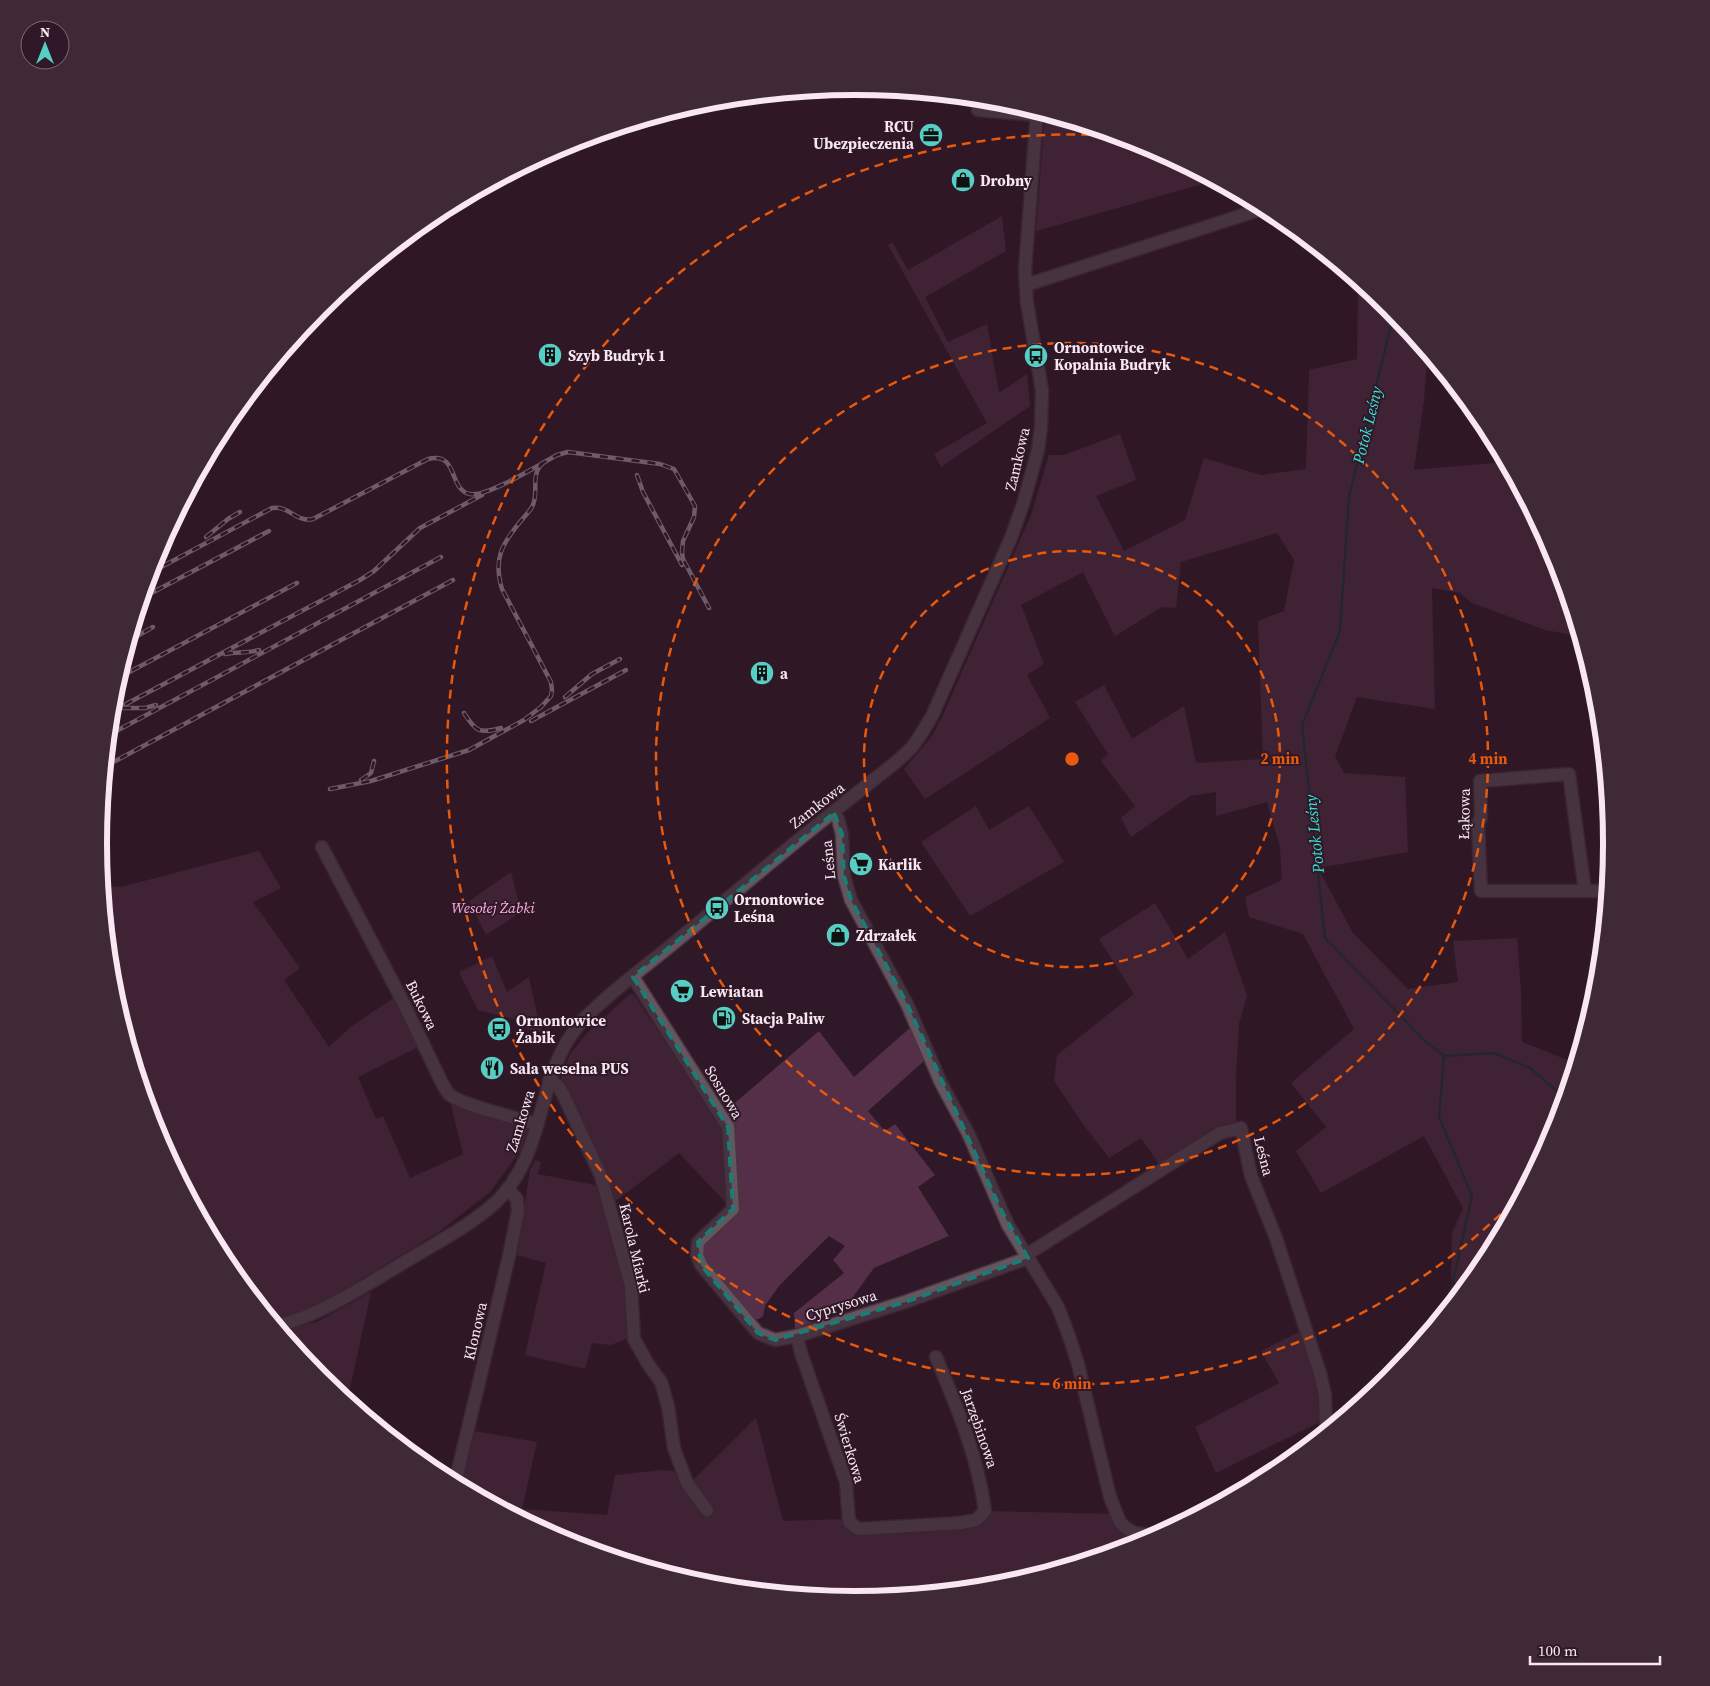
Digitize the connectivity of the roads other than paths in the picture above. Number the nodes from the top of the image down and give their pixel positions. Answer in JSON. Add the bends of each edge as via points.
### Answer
{"nodes":[{"id":1,"x":978,"y":110,"type":"dead end"},
{"id":2,"x":1013,"y":112,"type":"edge"},
{"id":3,"x":1037,"y":117,"type":"edge"},
{"id":4,"x":1255,"y":211,"type":"edge"},
{"id":5,"x":1026,"y":285,"type":"junction"},
{"id":6,"x":834,"y":813,"type":"junction"},
{"id":7,"x":322,"y":847,"type":"dead end"},
{"id":8,"x":1585,"y":891,"type":"junction"},
{"id":9,"x":1601,"y":891,"type":"edge"},
{"id":10,"x":633,"y":977,"type":"junction"},
{"id":11,"x":549,"y":1080,"type":"junction"},
{"id":12,"x":538,"y":1124,"type":"junction"},
{"id":13,"x":507,"y":1189,"type":"junction"},
{"id":14,"x":697,"y":1255,"type":"joint"},
{"id":15,"x":1027,"y":1257,"type":"junction"},
{"id":16,"x":283,"y":1324,"type":"edge"},
{"id":17,"x":797,"y":1336,"type":"junction"},
{"id":18,"x":936,"y":1357,"type":"dead end"},
{"id":19,"x":1326,"y":1423,"type":"edge"},
{"id":20,"x":457,"y":1476,"type":"edge"},
{"id":21,"x":707,"y":1510,"type":"dead end"},
{"id":22,"x":984,"y":1511,"type":"joint"},
{"id":23,"x":1141,"y":1534,"type":"edge"}],
"edges":[{"from":1,"to":2,"type":"street"},
{"from":3,"to":5,"type":"street","name":"Zamkowa","via":[[1026,242]]},
{"from":4,"to":5,"type":"street"},
{"from":5,"to":6,"type":"street","name":"Zamkowa","via":[[1042,402],[1038,450],[1019,516],[936,707],[920,735],[898,761]]},
{"from":6,"to":10,"type":"street","name":"Zamkowa"},
{"from":6,"to":15,"type":"street","name":"Leśna","via":[[842,834],[844,876],[851,900],[907,1004],[1004,1217]]},
{"from":7,"to":12,"type":"street","name":"Bukowa","via":[[400,996],[442,1085],[459,1100]]},
{"from":8,"to":8,"type":"street","name":"Łąkowa","via":[[1569,774],[1480,781],[1481,891]]},
{"from":8,"to":9,"type":"street","name":"Łąkowa"},
{"from":10,"to":11,"type":"street","name":"Zamkowa","via":[[577,1028],[562,1049]]},
{"from":10,"to":14,"type":"street","name":"Sosnowa","via":[[728,1127],[733,1209],[698,1242]]},
{"from":11,"to":12,"type":"street","name":"Zamkowa"},
{"from":11,"to":21,"type":"street","name":"Karola Miarki","via":[[564,1094],[601,1176],[631,1286],[634,1339],[661,1382],[674,1448],[687,1483]]},
{"from":12,"to":13,"type":"street","name":"Zamkowa","via":[[528,1155]]},
{"from":13,"to":16,"type":"street","name":"Zamkowa","via":[[482,1213],[442,1240],[314,1314]]},
{"from":13,"to":20,"type":"street","name":"Klonowa","via":[[517,1199],[518,1211]]},
{"from":14,"to":17,"type":"street","name":"Cyprysowa","via":[[701,1266],[758,1333],[775,1340]]},
{"from":15,"to":17,"type":"street","name":"Cyprysowa","via":[[905,1302]]},
{"from":15,"to":19,"type":"street","name":"Leśna","via":[[1220,1133],[1241,1128],[1251,1176],[1276,1238],[1320,1373]]},
{"from":15,"to":23,"type":"street","name":"Leśna","via":[[1058,1307],[1069,1336],[1110,1497],[1120,1522]]},
{"from":17,"to":22,"type":"street","name":"Świerkowa","via":[[846,1482],[849,1522],[859,1530],[960,1523],[976,1520]]},
{"from":18,"to":22,"type":"street","name":"Jarzębinowa","via":[[965,1427],[981,1484]]}]}
